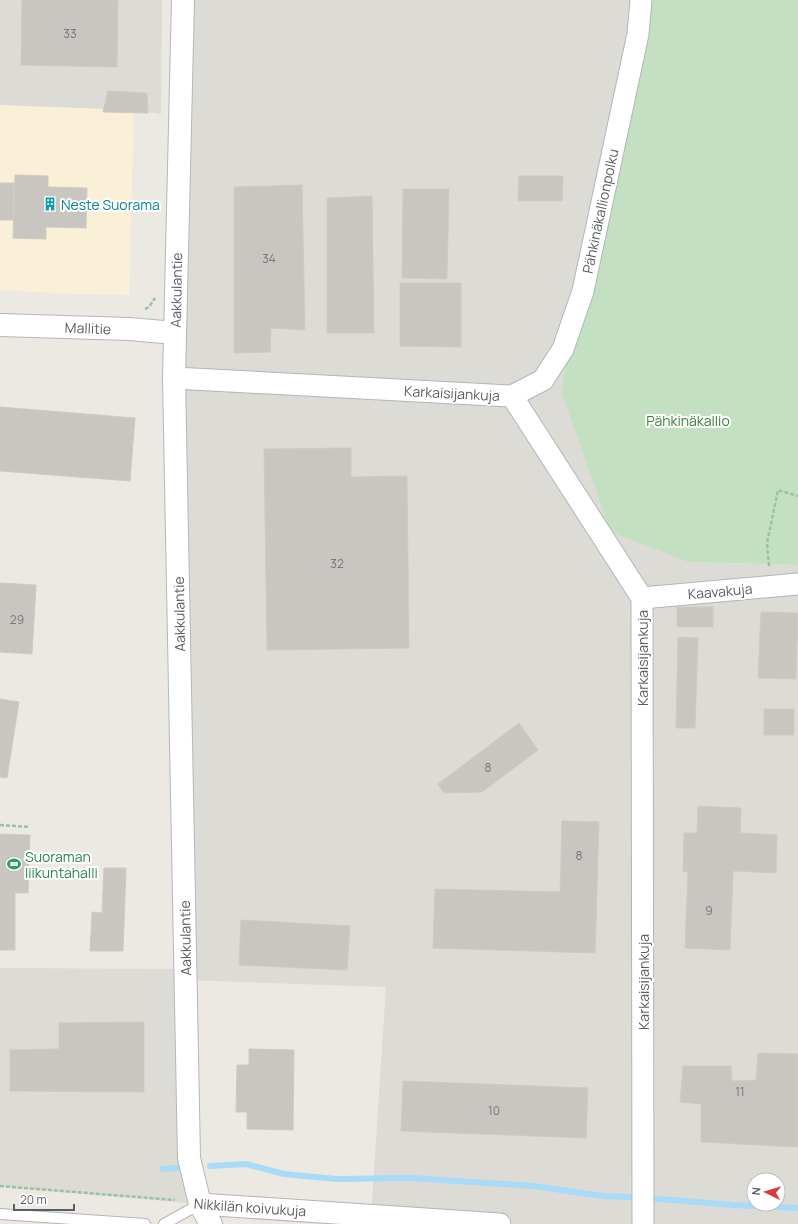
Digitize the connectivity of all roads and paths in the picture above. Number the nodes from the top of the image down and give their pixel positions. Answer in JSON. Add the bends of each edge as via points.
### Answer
{"nodes":[{"id":1,"x":183,"y":0,"type":"edge"},
{"id":2,"x":641,"y":0,"type":"edge"},
{"id":3,"x":0,"y":325,"type":"edge"},
{"id":4,"x":175,"y":333,"type":"junction"},
{"id":5,"x":174,"y":378,"type":"junction"},
{"id":6,"x":512,"y":396,"type":"junction"},
{"id":7,"x":798,"y":496,"type":"edge"},
{"id":8,"x":798,"y":584,"type":"edge"},
{"id":9,"x":771,"y":586,"type":"junction"},
{"id":10,"x":642,"y":598,"type":"junction"},
{"id":11,"x":0,"y":826,"type":"edge"},
{"id":12,"x":30,"y":828,"type":"dead end"},
{"id":13,"x":0,"y":1186,"type":"edge"},
{"id":14,"x":200,"y":1204,"type":"junction"},
{"id":15,"x":0,"y":1214,"type":"edge"},
{"id":16,"x":145,"y":1224,"type":"edge"},
{"id":17,"x":164,"y":1224,"type":"edge"},
{"id":18,"x":211,"y":1224,"type":"edge"},
{"id":19,"x":500,"y":1224,"type":"edge"},
{"id":20,"x":643,"y":1224,"type":"edge"}],
"edges":[{"from":1,"to":4,"type":"street","name":"Aakkulantie"},
{"from":2,"to":6,"type":"street","name":"Pähkinäkallionpolku","via":[[638,34],[584,291],[563,349],[543,380]]},
{"from":3,"to":4,"type":"street","name":"Mallitie"},
{"from":4,"to":5,"type":"street","name":"Aakkulantie"},
{"from":5,"to":6,"type":"street","name":"Karkaisijankuja"},
{"from":5,"to":14,"type":"street","name":"Aakkulantie","via":[[189,1158]]},
{"from":6,"to":10,"type":"street","name":"Karkaisijankuja"},
{"from":7,"to":9,"type":"path","via":[[778,490],[767,543]]},
{"from":8,"to":9,"type":"street","name":"Kaavakuja"},
{"from":9,"to":10,"type":"street","name":"Kaavakuja"},
{"from":10,"to":20,"type":"street","name":"Karkaisijankuja"},
{"from":11,"to":12,"type":"path"},
{"from":13,"to":14,"type":"path","name":"Nikkilän koivukuja"},
{"from":14,"to":17,"type":"lane"},
{"from":14,"to":18,"type":"street","name":"Aakkulantie"},
{"from":14,"to":19,"type":"street","name":"Nikkilän koivukuja"},
{"from":15,"to":16,"type":"lane"}]}
